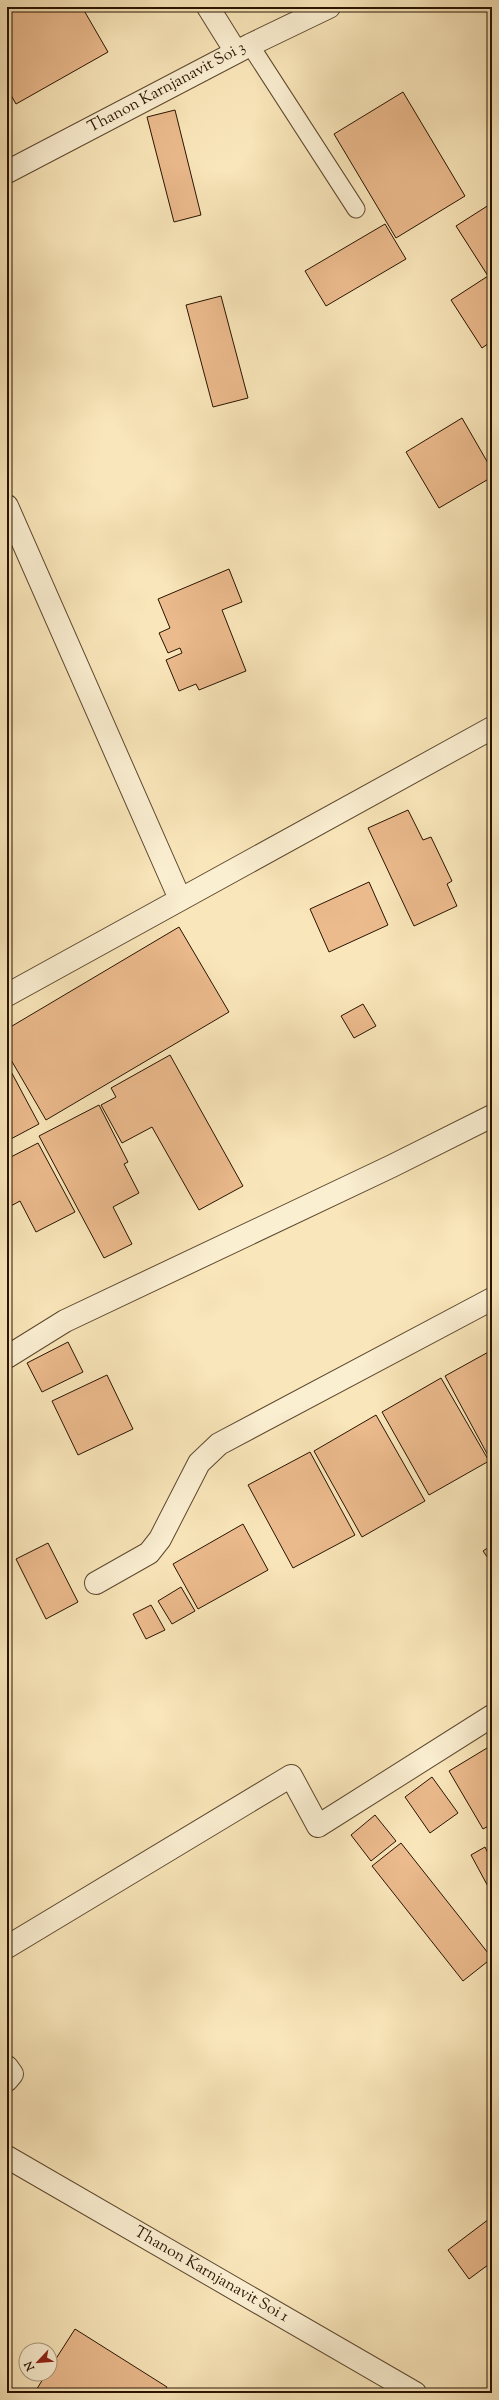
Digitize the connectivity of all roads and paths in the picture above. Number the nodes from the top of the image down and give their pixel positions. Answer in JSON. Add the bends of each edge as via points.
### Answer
{"nodes":[{"id":1,"x":208,"y":7,"type":"edge"},
{"id":2,"x":328,"y":7,"type":"edge"},
{"id":3,"x":243,"y":48,"type":"junction"},
{"id":4,"x":7,"y":172,"type":"edge"},
{"id":5,"x":356,"y":209,"type":"dead end"},
{"id":6,"x":7,"y":506,"type":"edge"},
{"id":7,"x":492,"y":728,"type":"edge"},
{"id":8,"x":180,"y":899,"type":"junction"},
{"id":9,"x":7,"y":995,"type":"edge"},
{"id":10,"x":492,"y":1116,"type":"edge"},
{"id":11,"x":492,"y":1299,"type":"edge"},
{"id":12,"x":7,"y":1356,"type":"edge"},
{"id":13,"x":96,"y":1583,"type":"dead end"},
{"id":14,"x":492,"y":1716,"type":"edge"},
{"id":15,"x":7,"y":1947,"type":"edge"},
{"id":16,"x":7,"y":2067,"type":"edge"},
{"id":17,"x":7,"y":2080,"type":"edge"},
{"id":18,"x":7,"y":2158,"type":"edge"},
{"id":19,"x":415,"y":2393,"type":"edge"}],
"edges":[{"from":1,"to":3,"type":"street"},
{"from":2,"to":3,"type":"street","name":"Thanon Karnjanavit Soi 3"},
{"from":3,"to":4,"type":"street","name":"Thanon Karnjanavit Soi 3"},
{"from":3,"to":5,"type":"lane"},
{"from":6,"to":8,"type":"street"},
{"from":7,"to":8,"type":"street"},
{"from":8,"to":9,"type":"street"},
{"from":10,"to":12,"type":"street","via":[[65,1321]]},
{"from":11,"to":13,"type":"street","via":[[219,1444],[199,1463],[160,1539],[149,1553]]},
{"from":14,"to":15,"type":"street","via":[[318,1826],[291,1776]]},
{"from":16,"to":17,"type":"street","via":[[12,2074]]},
{"from":18,"to":19,"type":"street","name":"Thanon Karnjanavit Soi 1"}]}
